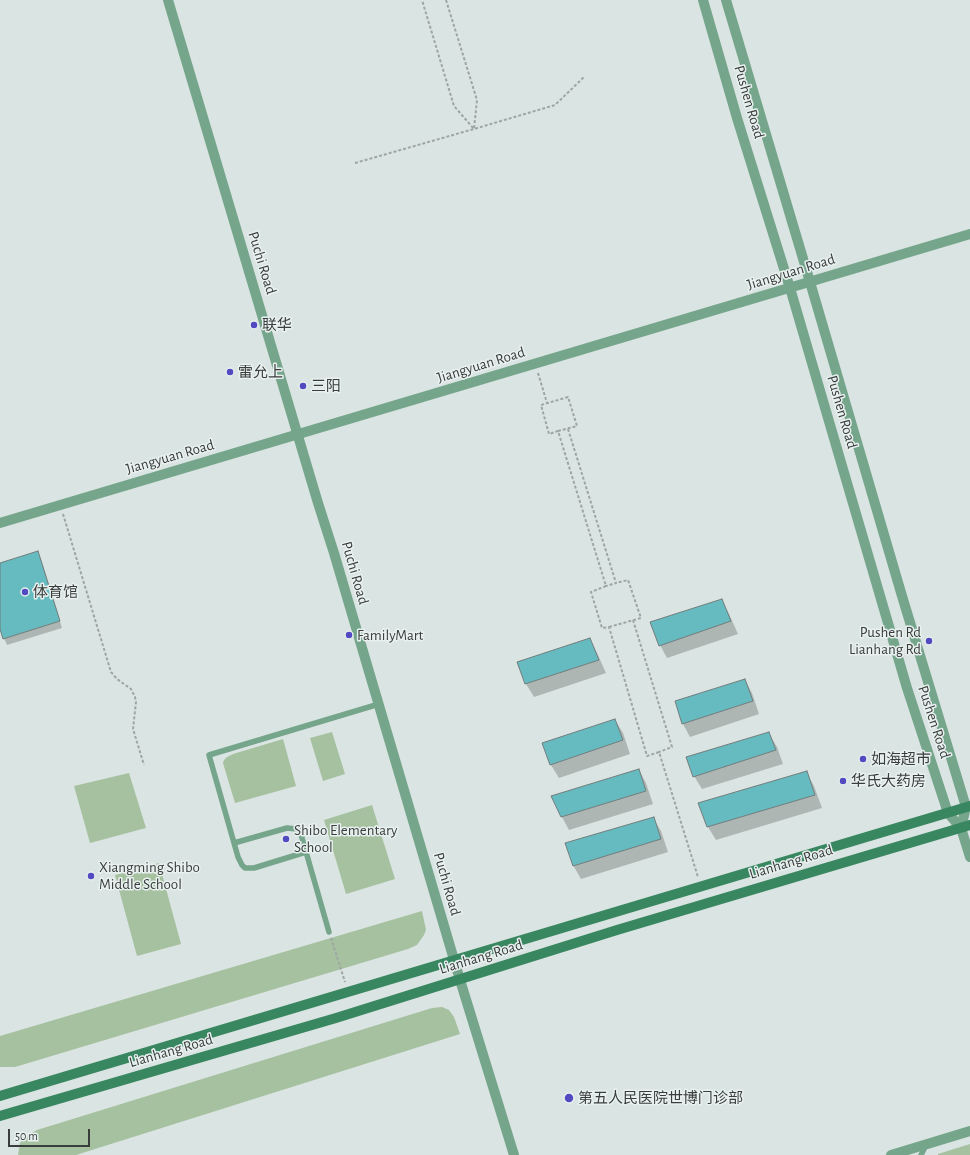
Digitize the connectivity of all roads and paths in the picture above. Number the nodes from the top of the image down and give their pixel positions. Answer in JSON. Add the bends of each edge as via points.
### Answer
{"nodes":[{"id":1,"x":168,"y":0,"type":"edge"},
{"id":2,"x":422,"y":0,"type":"edge"},
{"id":3,"x":446,"y":0,"type":"edge"},
{"id":4,"x":703,"y":0,"type":"edge"},
{"id":5,"x":726,"y":0,"type":"edge"},
{"id":6,"x":584,"y":77,"type":"dead end"},
{"id":7,"x":474,"y":129,"type":"junction"},
{"id":8,"x":355,"y":163,"type":"dead end"},
{"id":9,"x":970,"y":234,"type":"edge"},
{"id":10,"x":810,"y":282,"type":"junction"},
{"id":11,"x":790,"y":288,"type":"junction"},
{"id":12,"x":538,"y":373,"type":"dead end"},
{"id":13,"x":547,"y":403,"type":"junction"},
{"id":14,"x":568,"y":429,"type":"junction"},
{"id":15,"x":558,"y":431,"type":"junction"},
{"id":16,"x":298,"y":435,"type":"junction"},
{"id":17,"x":61,"y":506,"type":"junction"},
{"id":18,"x":0,"y":524,"type":"edge"},
{"id":19,"x":616,"y":584,"type":"junction"},
{"id":20,"x":606,"y":586,"type":"junction"},
{"id":21,"x":633,"y":620,"type":"junction"},
{"id":22,"x":609,"y":627,"type":"junction"},
{"id":23,"x":379,"y":704,"type":"junction"},
{"id":24,"x":659,"y":752,"type":"junction"},
{"id":25,"x":144,"y":765,"type":"dead end"},
{"id":26,"x":968,"y":807,"type":"edge"},
{"id":27,"x":948,"y":813,"type":"junction"},
{"id":28,"x":966,"y":826,"type":"edge"},
{"id":29,"x":234,"y":843,"type":"junction"},
{"id":30,"x":306,"y":852,"type":"junction"},
{"id":31,"x":970,"y":857,"type":"edge"},
{"id":32,"x":701,"y":887,"type":"junction"},
{"id":33,"x":329,"y":932,"type":"joint"},
{"id":34,"x":454,"y":961,"type":"junction"},
{"id":35,"x":460,"y":980,"type":"junction"},
{"id":36,"x":348,"y":992,"type":"junction"},
{"id":37,"x":0,"y":1096,"type":"edge"},
{"id":38,"x":0,"y":1116,"type":"edge"},
{"id":39,"x":970,"y":1131,"type":"edge"},
{"id":40,"x":926,"y":1145,"type":"junction"},
{"id":41,"x":514,"y":1155,"type":"edge"},
{"id":42,"x":891,"y":1155,"type":"edge"},
{"id":43,"x":922,"y":1155,"type":"edge"}],
"edges":[{"from":1,"to":16,"type":"street","name":"Puchi Road"},
{"from":2,"to":7,"type":"path","via":[[454,106]]},
{"from":3,"to":7,"type":"path","via":[[477,100]]},
{"from":4,"to":11,"type":"street","name":"Pushen Road"},
{"from":5,"to":10,"type":"street","name":"Pushen Road"},
{"from":6,"to":7,"type":"path","via":[[555,105]]},
{"from":7,"to":8,"type":"path"},
{"from":9,"to":10,"type":"street","name":"Jiangyuan Road"},
{"from":10,"to":11,"type":"street","name":"Jiangyuan Road"},
{"from":10,"to":26,"type":"street","name":"Pushen Road","via":[[902,596]]},
{"from":11,"to":16,"type":"street","name":"Jiangyuan Road"},
{"from":11,"to":27,"type":"street","name":"Pushen Road","via":[[907,688]]},
{"from":12,"to":13,"type":"path"},
{"from":13,"to":14,"type":"path","via":[[568,397],[577,426]]},
{"from":13,"to":15,"type":"path","via":[[540,405],[549,434]]},
{"from":14,"to":15,"type":"path"},
{"from":14,"to":19,"type":"path"},
{"from":15,"to":20,"type":"path"},
{"from":16,"to":17,"type":"street","name":"Jiangyuan Road"},
{"from":16,"to":23,"type":"street","name":"Puchi Road"},
{"from":17,"to":18,"type":"street","name":"Jiangyuan Road"},
{"from":17,"to":25,"type":"path","via":[[111,672],[131,689],[135,697],[133,729]]},
{"from":19,"to":20,"type":"path"},
{"from":19,"to":21,"type":"path","via":[[628,580],[641,618]]},
{"from":20,"to":22,"type":"path","via":[[591,592],[602,628]]},
{"from":21,"to":22,"type":"path"},
{"from":21,"to":24,"type":"path","via":[[672,747]]},
{"from":22,"to":24,"type":"path","via":[[647,756]]},
{"from":23,"to":29,"type":"lane","via":[[210,755]]},
{"from":23,"to":34,"type":"street","name":"Puchi Road"},
{"from":24,"to":32,"type":"path"},
{"from":26,"to":27,"type":"street","name":"Lianhang Road"},
{"from":26,"to":28,"type":"street"},
{"from":27,"to":28,"type":"street","name":"Pushen Road"},
{"from":27,"to":32,"type":"street","name":"Lianhang Road"},
{"from":28,"to":31,"type":"street","name":"Pushen Road"},
{"from":28,"to":35,"type":"street","name":"Lianhang Road","via":[[617,930]]},
{"from":29,"to":30,"type":"lane","via":[[292,827],[300,831]]},
{"from":29,"to":30,"type":"lane","via":[[245,868],[254,868]]},
{"from":30,"to":33,"type":"lane"},
{"from":32,"to":34,"type":"street","name":"Lianhang Road"},
{"from":33,"to":36,"type":"path"},
{"from":34,"to":35,"type":"street","name":"Puchi Road"},
{"from":34,"to":36,"type":"street","name":"Lianhang Road"},
{"from":35,"to":38,"type":"street","name":"Lianhang Road"},
{"from":35,"to":41,"type":"street","name":"Puchi Road"},
{"from":36,"to":37,"type":"street","name":"Lianhang Road"},
{"from":39,"to":40,"type":"street"},
{"from":40,"to":42,"type":"street"},
{"from":40,"to":43,"type":"lane"}]}
